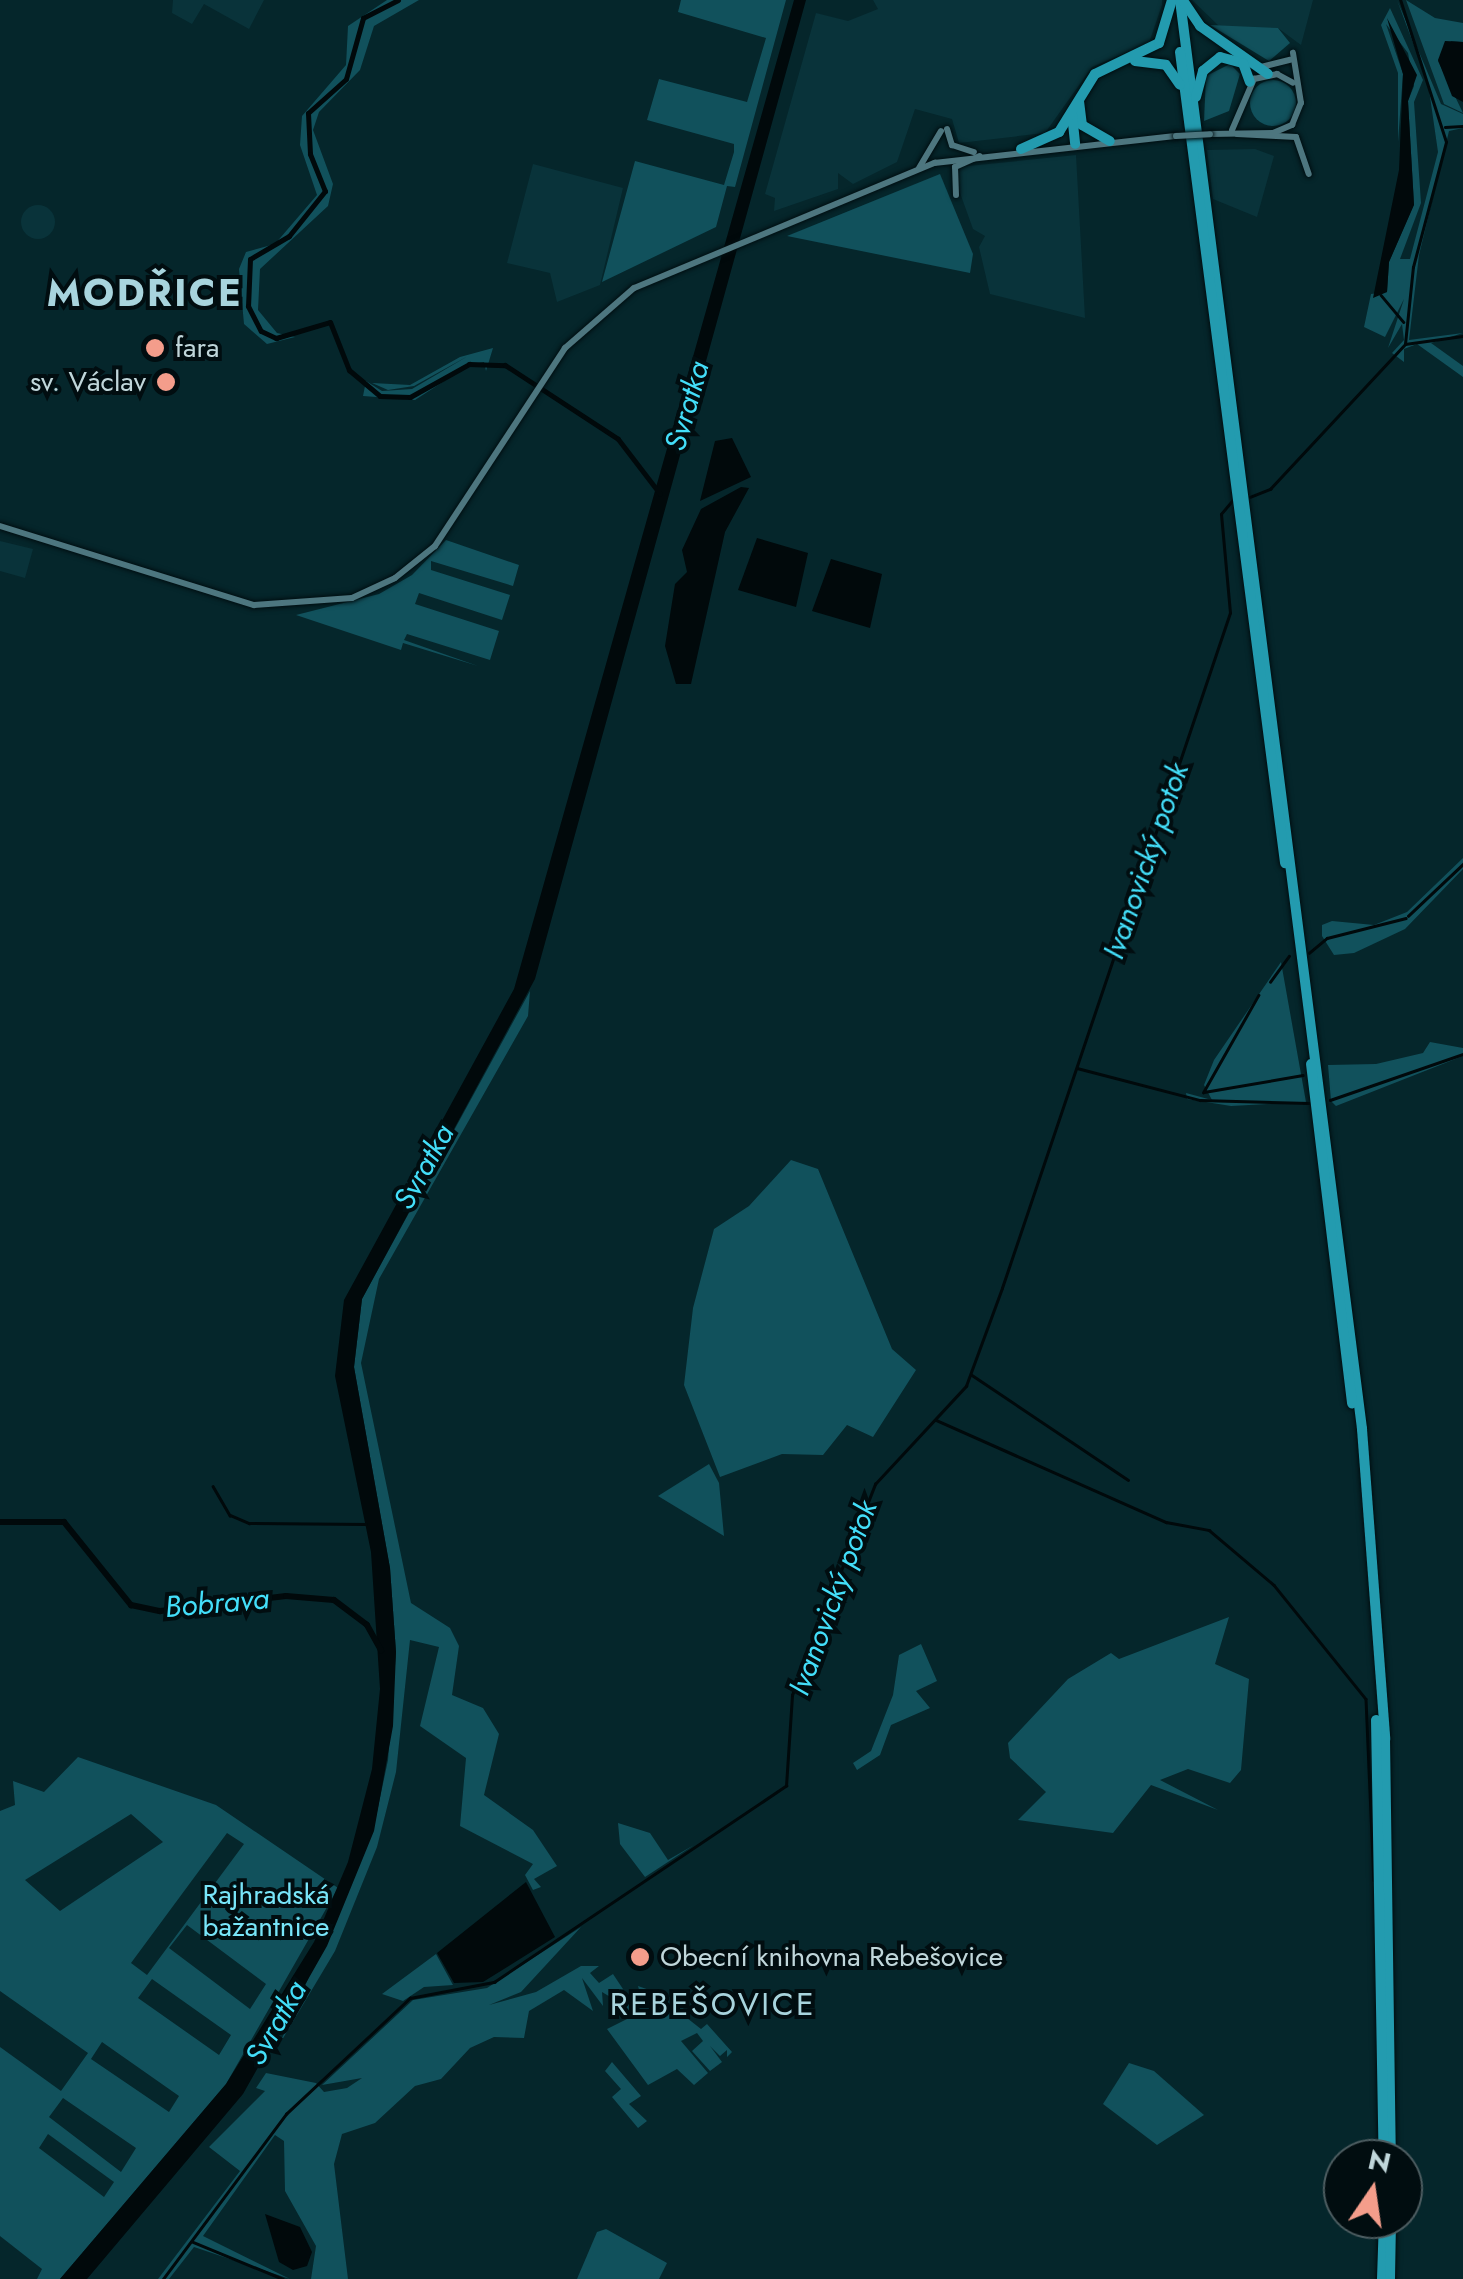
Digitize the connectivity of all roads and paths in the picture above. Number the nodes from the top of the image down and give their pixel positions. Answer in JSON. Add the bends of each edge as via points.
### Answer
{"nodes":[{"id":1,"x":1177,"y":0,"type":"edge"},
{"id":2,"x":1291,"y":59,"type":"junction"},
{"id":3,"x":1250,"y":60,"type":"junction"},
{"id":4,"x":1272,"y":74,"type":"junction"},
{"id":5,"x":1250,"y":82,"type":"junction"},
{"id":6,"x":1294,"y":83,"type":"junction"},
{"id":7,"x":1084,"y":85,"type":"junction"},
{"id":8,"x":1186,"y":101,"type":"junction"},
{"id":9,"x":1242,"y":106,"type":"junction"},
{"id":10,"x":1077,"y":116,"type":"junction"},
{"id":11,"x":1196,"y":123,"type":"junction"},
{"id":12,"x":1231,"y":131,"type":"junction"},
{"id":13,"x":1259,"y":131,"type":"junction"},
{"id":14,"x":1221,"y":133,"type":"junction"},
{"id":15,"x":1110,"y":141,"type":"junction"},
{"id":16,"x":1075,"y":144,"type":"junction"},
{"id":17,"x":1022,"y":148,"type":"junction"},
{"id":18,"x":985,"y":152,"type":"junction"},
{"id":19,"x":918,"y":169,"type":"junction"},
{"id":20,"x":1309,"y":174,"type":"dead end"},
{"id":21,"x":956,"y":195,"type":"dead end"},
{"id":22,"x":0,"y":526,"type":"edge"},
{"id":23,"x":1388,"y":2139,"type":"edge"},
{"id":24,"x":1388,"y":2139,"type":"edge"},
{"id":25,"x":1387,"y":2239,"type":"edge"},
{"id":26,"x":1386,"y":2279,"type":"edge"}],
"edges":[{"from":1,"to":3,"type":"highway","via":[[1198,24]]},
{"from":1,"to":7,"type":"highway","via":[[1157,44]]},
{"from":1,"to":8,"type":"highway"},
{"from":1,"to":11,"type":"highway"},
{"from":2,"to":3,"type":"main road","via":[[1273,68]]},
{"from":2,"to":4,"type":"main road"},
{"from":2,"to":6,"type":"main road","via":[[1293,53]]},
{"from":3,"to":4,"type":"highway"},
{"from":4,"to":5,"type":"main road"},
{"from":4,"to":6,"type":"main road"},
{"from":5,"to":9,"type":"main road"},
{"from":5,"to":11,"type":"highway","via":[[1238,60],[1210,62],[1198,84]]},
{"from":6,"to":13,"type":"main road","via":[[1301,103],[1296,120],[1281,132]]},
{"from":7,"to":16,"type":"highway","via":[[1072,113]]},
{"from":7,"to":17,"type":"highway","via":[[1062,130]]},
{"from":8,"to":10,"type":"highway","via":[[1171,68],[1138,60],[1092,81]]},
{"from":8,"to":23,"type":"highway","via":[[1355,1430],[1378,1738]]},
{"from":9,"to":12,"type":"main road"},
{"from":9,"to":13,"type":"main road"},
{"from":10,"to":15,"type":"highway"},
{"from":10,"to":16,"type":"highway"},
{"from":11,"to":24,"type":"highway","via":[[1362,1429],[1384,1738]]},
{"from":12,"to":13,"type":"main road"},
{"from":12,"to":14,"type":"main road"},
{"from":14,"to":15,"type":"main road","bridge":true},
{"from":14,"to":20,"type":"main road","via":[[1296,137]]},
{"from":15,"to":16,"type":"main road"},
{"from":16,"to":17,"type":"main road"},
{"from":17,"to":18,"type":"main road"},
{"from":18,"to":19,"type":"main road"},
{"from":18,"to":19,"type":"main road","via":[[954,146],[944,130]]},
{"from":18,"to":21,"type":"main road","via":[[955,167]]},
{"from":19,"to":22,"type":"main road","via":[[618,298],[534,391],[434,546],[385,584],[333,603],[237,601]]},
{"from":25,"to":26,"type":"highway"}]}
